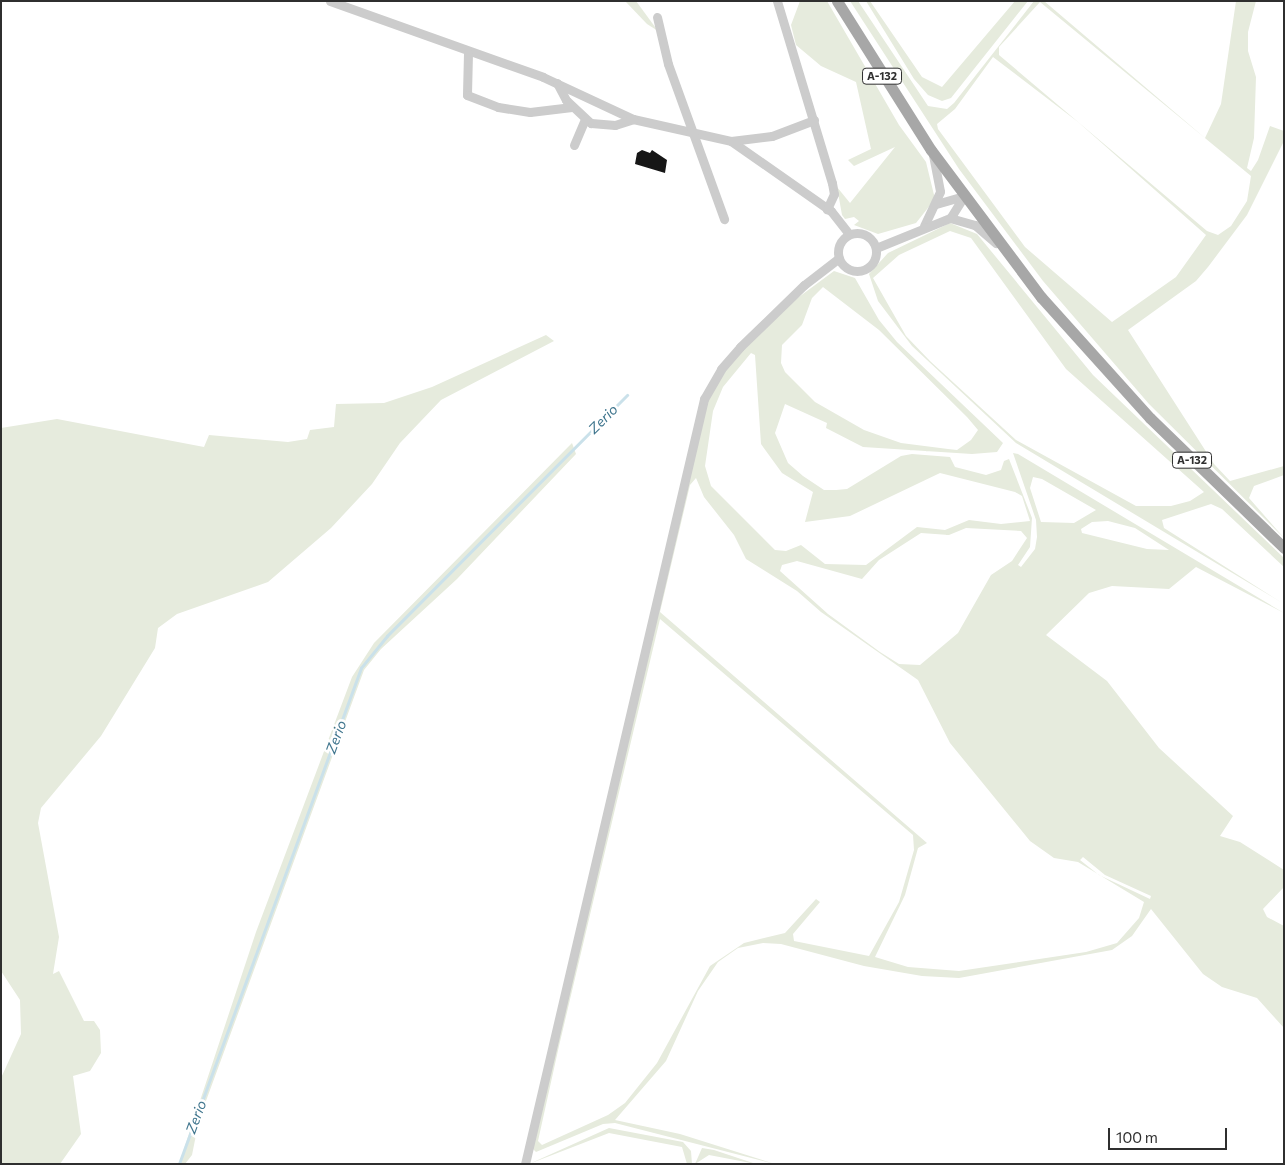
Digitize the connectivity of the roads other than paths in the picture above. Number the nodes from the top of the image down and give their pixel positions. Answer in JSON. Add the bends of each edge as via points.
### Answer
{"nodes":[{"id":1,"x":330,"y":1,"type":"edge"},
{"id":2,"x":777,"y":1,"type":"edge"},
{"id":3,"x":837,"y":1,"type":"edge"},
{"id":4,"x":349,"y":5,"type":"edge"},
{"id":5,"x":657,"y":18,"type":"dead end"},
{"id":6,"x":468,"y":53,"type":"junction"},
{"id":7,"x":557,"y":83,"type":"junction"},
{"id":8,"x":572,"y":107,"type":"junction"},
{"id":9,"x":585,"y":118,"type":"junction"},
{"id":10,"x":633,"y":119,"type":"junction"},
{"id":11,"x":814,"y":120,"type":"junction"},
{"id":12,"x":694,"y":131,"type":"junction"},
{"id":13,"x":730,"y":141,"type":"junction"},
{"id":14,"x":574,"y":145,"type":"dead end"},
{"id":15,"x":930,"y":150,"type":"junction"},
{"id":16,"x":964,"y":196,"type":"junction"},
{"id":17,"x":936,"y":204,"type":"junction"},
{"id":18,"x":827,"y":209,"type":"junction"},
{"id":19,"x":950,"y":218,"type":"junction"},
{"id":20,"x":724,"y":219,"type":"dead end"},
{"id":21,"x":924,"y":226,"type":"junction"},
{"id":22,"x":849,"y":234,"type":"junction"},
{"id":23,"x":876,"y":248,"type":"junction"},
{"id":24,"x":1007,"y":254,"type":"junction"},
{"id":25,"x":839,"y":258,"type":"junction"},
{"id":26,"x":1284,"y":548,"type":"edge"},
{"id":27,"x":525,"y":1164,"type":"edge"}],
"edges":[{"from":1,"to":4,"type":"street"},
{"from":2,"to":11,"type":"street"},
{"from":3,"to":15,"type":"main road","number":"A-132"},
{"from":4,"to":6,"type":"street"},
{"from":5,"to":12,"type":"street","via":[[668,64]]},
{"from":6,"to":7,"type":"street"},
{"from":6,"to":8,"type":"street","via":[[467,95],[498,107],[530,112]]},
{"from":7,"to":8,"type":"street"},
{"from":7,"to":10,"type":"street"},
{"from":8,"to":9,"type":"street"},
{"from":9,"to":10,"type":"street","via":[[615,126]]},
{"from":9,"to":14,"type":"street"},
{"from":10,"to":12,"type":"street"},
{"from":11,"to":13,"type":"street","via":[[772,136]]},
{"from":11,"to":18,"type":"street","via":[[834,194]]},
{"from":12,"to":13,"type":"street"},
{"from":12,"to":20,"type":"street"},
{"from":13,"to":18,"type":"street"},
{"from":15,"to":16,"type":"main road","number":"A-132"},
{"from":15,"to":17,"type":"street","via":[[939,174]]},
{"from":16,"to":17,"type":"street"},
{"from":16,"to":19,"type":"street"},
{"from":16,"to":24,"type":"main road","number":"A-132"},
{"from":17,"to":21,"type":"street"},
{"from":18,"to":22,"type":"street"},
{"from":19,"to":21,"type":"street"},
{"from":19,"to":24,"type":"street","via":[[975,225]]},
{"from":21,"to":23,"type":"street"},
{"from":22,"to":23,"type":"street","via":[[864,234]]},
{"from":22,"to":25,"type":"street","via":[[839,244]]},
{"from":23,"to":25,"type":"street","via":[[874,260],[861,271],[848,268]]},
{"from":24,"to":26,"type":"main road","number":"A-132","via":[[1071,332],[1150,418]]},
{"from":25,"to":27,"type":"street","via":[[804,285],[735,352],[704,399]]}]}
